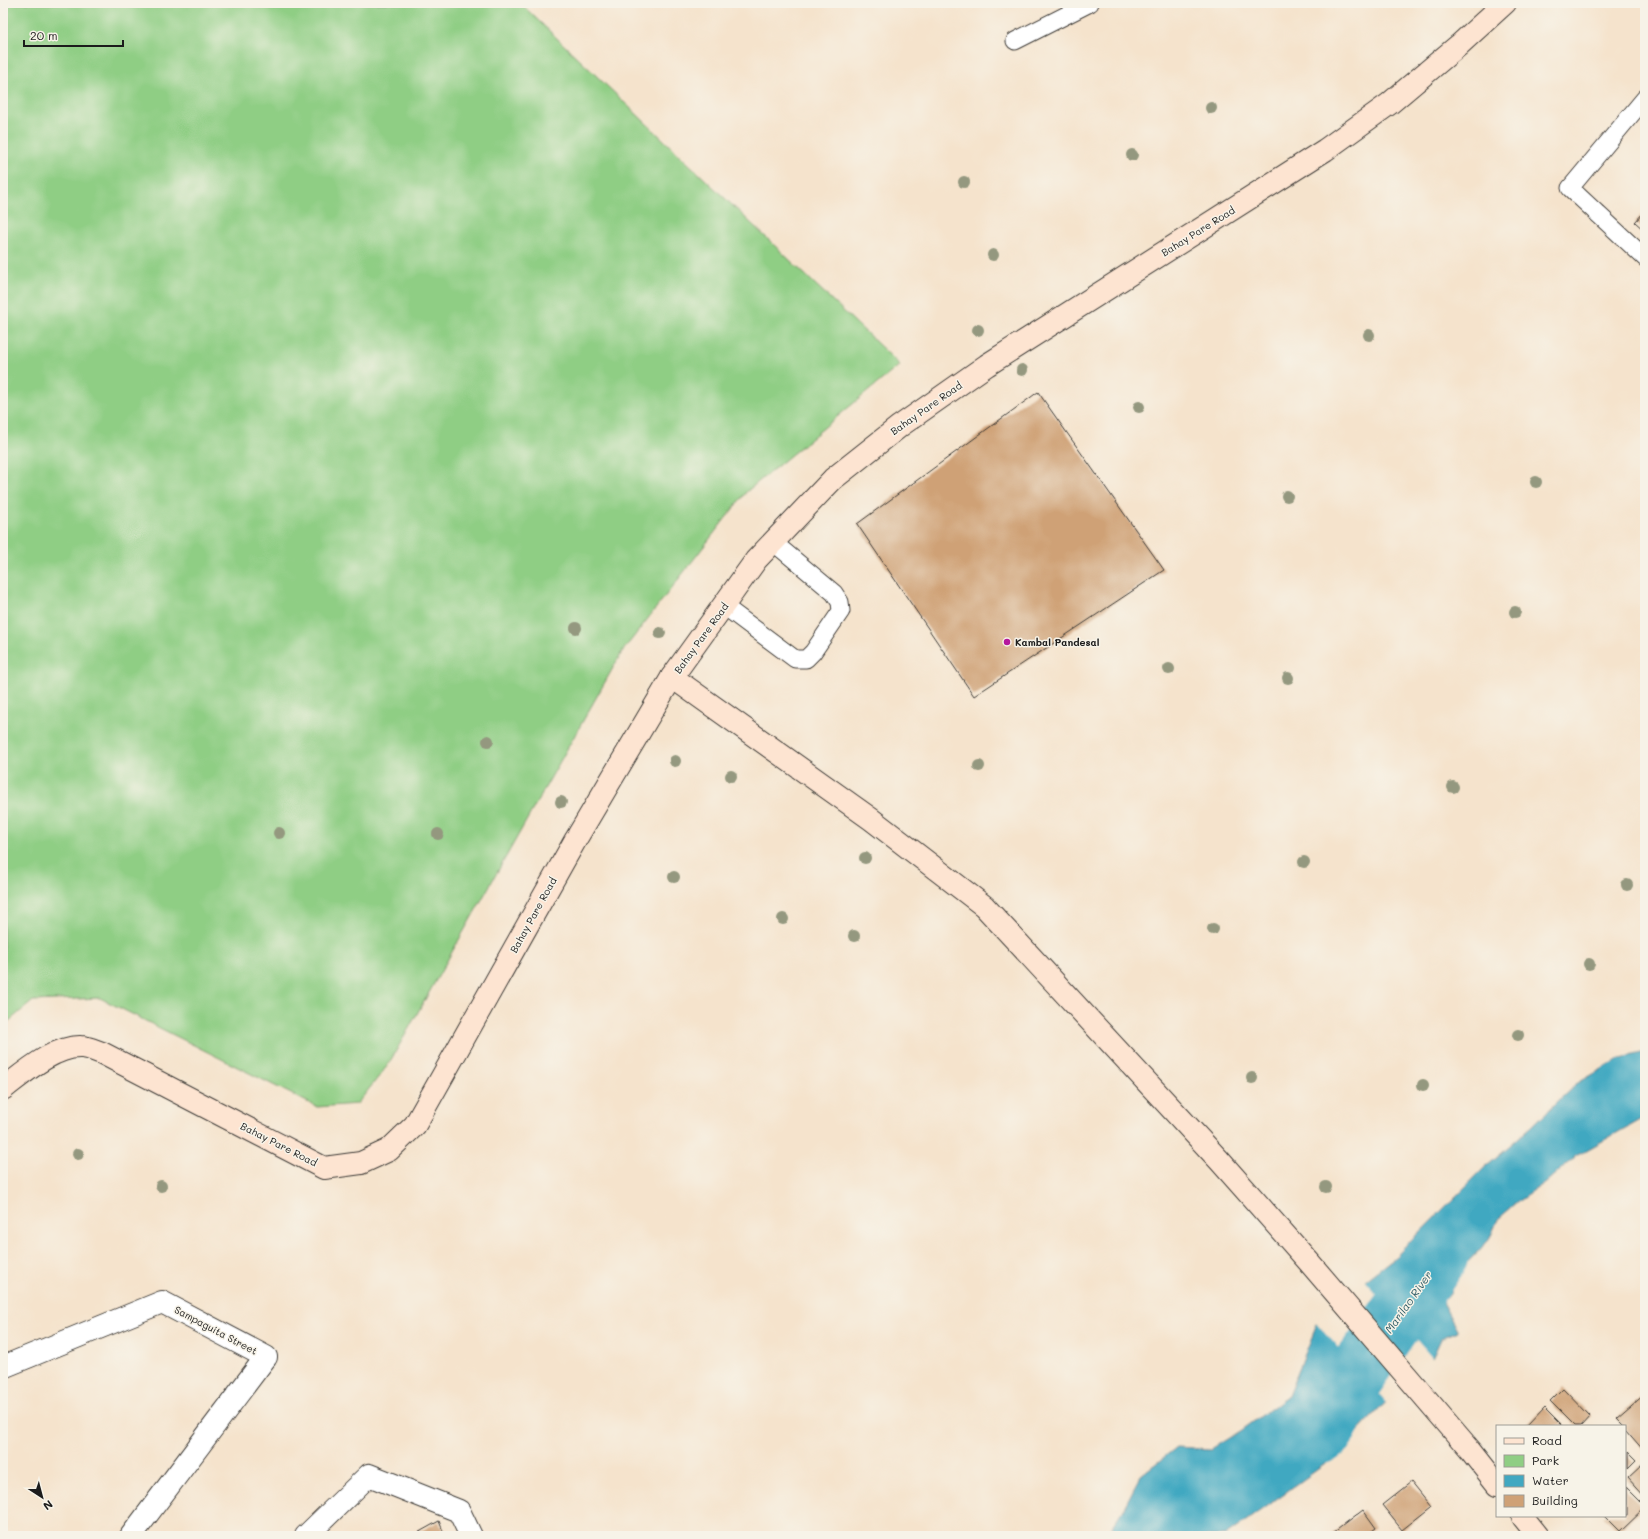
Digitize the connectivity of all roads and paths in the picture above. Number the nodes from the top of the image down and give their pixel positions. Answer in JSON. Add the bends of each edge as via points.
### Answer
{"nodes":[{"id":1,"x":1090,"y":3,"type":"edge"},
{"id":2,"x":1505,"y":3,"type":"edge"},
{"id":3,"x":1015,"y":41,"type":"dead end"},
{"id":4,"x":1645,"y":98,"type":"edge"},
{"id":5,"x":1645,"y":258,"type":"edge"},
{"id":6,"x":773,"y":542,"type":"junction"},
{"id":7,"x":724,"y":606,"type":"junction"},
{"id":8,"x":672,"y":676,"type":"junction"},
{"id":9,"x":3,"y":1089,"type":"edge"},
{"id":10,"x":3,"y":1367,"type":"edge"},
{"id":11,"x":1496,"y":1483,"type":"edge"},
{"id":12,"x":134,"y":1535,"type":"edge"},
{"id":13,"x":306,"y":1536,"type":"edge"},
{"id":14,"x":471,"y":1536,"type":"edge"}],
"edges":[{"from":1,"to":3,"type":"lane"},
{"from":2,"to":6,"type":"main road","name":"Bahay Pare Road","via":[[1389,104],[1325,150],[987,366],[900,426],[833,479]]},
{"from":4,"to":5,"type":"lane","via":[[1570,188]]},
{"from":6,"to":7,"type":"main road","name":"Bahay Pare Road","via":[[756,560]]},
{"from":6,"to":7,"type":"lane","via":[[834,593],[840,602],[841,610],[814,652],[806,659],[795,659]]},
{"from":7,"to":8,"type":"main road","name":"Bahay Pare Road"},
{"from":8,"to":9,"type":"main road","name":"Bahay Pare Road","via":[[576,839],[415,1125],[389,1150],[361,1163],[324,1168],[102,1053],[82,1047],[59,1051],[30,1068]]},
{"from":8,"to":11,"type":"main road","via":[[871,819],[984,906],[1219,1160]]},
{"from":10,"to":12,"type":"street","name":"Sampaguita Street","via":[[162,1302],[266,1357]]},
{"from":13,"to":14,"type":"street","via":[[369,1475],[459,1511]]}]}
